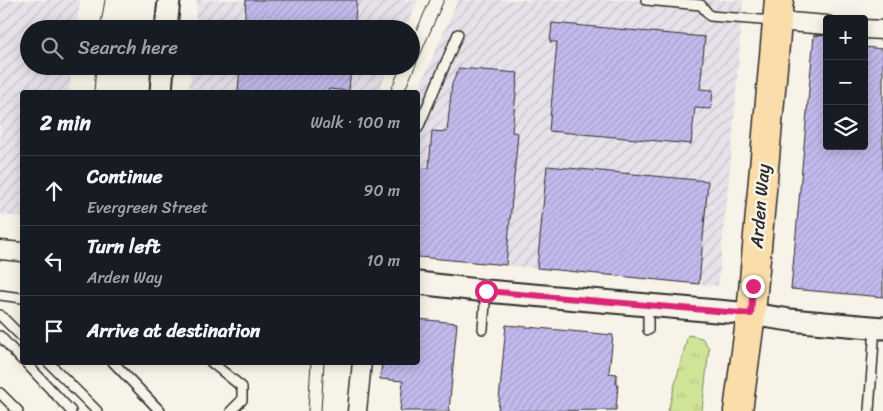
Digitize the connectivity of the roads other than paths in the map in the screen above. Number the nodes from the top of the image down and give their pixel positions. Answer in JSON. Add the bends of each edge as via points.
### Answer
{"nodes":[{"id":1,"x":169,"y":0,"type":"edge"},
{"id":2,"x":646,"y":0,"type":"edge"},
{"id":3,"x":778,"y":10,"type":"edge"},
{"id":4,"x":167,"y":20,"type":"edge"},
{"id":5,"x":823,"y":24,"type":"edge"},
{"id":6,"x":868,"y":29,"type":"edge"},
{"id":7,"x":883,"y":30,"type":"edge"},
{"id":8,"x":458,"y":34,"type":"dead end"},
{"id":9,"x":162,"y":75,"type":"edge"},
{"id":10,"x":161,"y":90,"type":"edge"},
{"id":11,"x":420,"y":123,"type":"edge"},
{"id":12,"x":0,"y":250,"type":"edge"},
{"id":13,"x":20,"y":252,"type":"edge"},
{"id":14,"x":420,"y":283,"type":"edge"},
{"id":15,"x":486,"y":291,"type":"junction"},
{"id":16,"x":0,"y":296,"type":"edge"},
{"id":17,"x":20,"y":298,"type":"edge"},
{"id":18,"x":648,"y":305,"type":"junction"},
{"id":19,"x":751,"y":314,"type":"junction"},
{"id":20,"x":0,"y":315,"type":"edge"},
{"id":21,"x":879,"y":328,"type":"edge"},
{"id":22,"x":483,"y":329,"type":"dead end"},
{"id":23,"x":648,"y":330,"type":"dead end"},
{"id":24,"x":20,"y":335,"type":"edge"},
{"id":25,"x":0,"y":336,"type":"edge"},
{"id":26,"x":20,"y":357,"type":"edge"},
{"id":27,"x":28,"y":365,"type":"edge"},
{"id":28,"x":51,"y":365,"type":"edge"},
{"id":29,"x":115,"y":365,"type":"edge"},
{"id":30,"x":215,"y":365,"type":"edge"},
{"id":31,"x":362,"y":365,"type":"edge"},
{"id":32,"x":0,"y":393,"type":"edge"},
{"id":33,"x":18,"y":411,"type":"edge"},
{"id":34,"x":71,"y":411,"type":"edge"},
{"id":35,"x":97,"y":411,"type":"edge"},
{"id":36,"x":160,"y":411,"type":"edge"},
{"id":37,"x":231,"y":411,"type":"edge"},
{"id":38,"x":357,"y":411,"type":"edge"},
{"id":39,"x":738,"y":411,"type":"edge"},
{"id":40,"x":869,"y":411,"type":"edge"}],
"edges":[{"from":1,"to":4,"type":"street"},
{"from":2,"to":3,"type":"lane","via":[[701,5],[710,16]]},
{"from":3,"to":5,"type":"street"},
{"from":3,"to":19,"type":"main road","name":"Arden Way"},
{"from":6,"to":7,"type":"street"},
{"from":8,"to":11,"type":"lane"},
{"from":9,"to":10,"type":"street"},
{"from":12,"to":13,"type":"street"},
{"from":14,"to":15,"type":"street"},
{"from":15,"to":18,"type":"street"},
{"from":15,"to":22,"type":"lane"},
{"from":16,"to":17,"type":"lane"},
{"from":18,"to":19,"type":"street"},
{"from":18,"to":23,"type":"lane"},
{"from":19,"to":21,"type":"street"},
{"from":19,"to":39,"type":"main road","name":"Arden Way"},
{"from":20,"to":24,"type":"lane"},
{"from":21,"to":40,"type":"lane"},
{"from":25,"to":26,"type":"lane"},
{"from":27,"to":34,"type":"lane"},
{"from":28,"to":35,"type":"lane"},
{"from":29,"to":36,"type":"lane"},
{"from":30,"to":37,"type":"lane","via":[[242,387],[242,400]]},
{"from":31,"to":38,"type":"street"},
{"from":32,"to":33,"type":"lane"}]}
